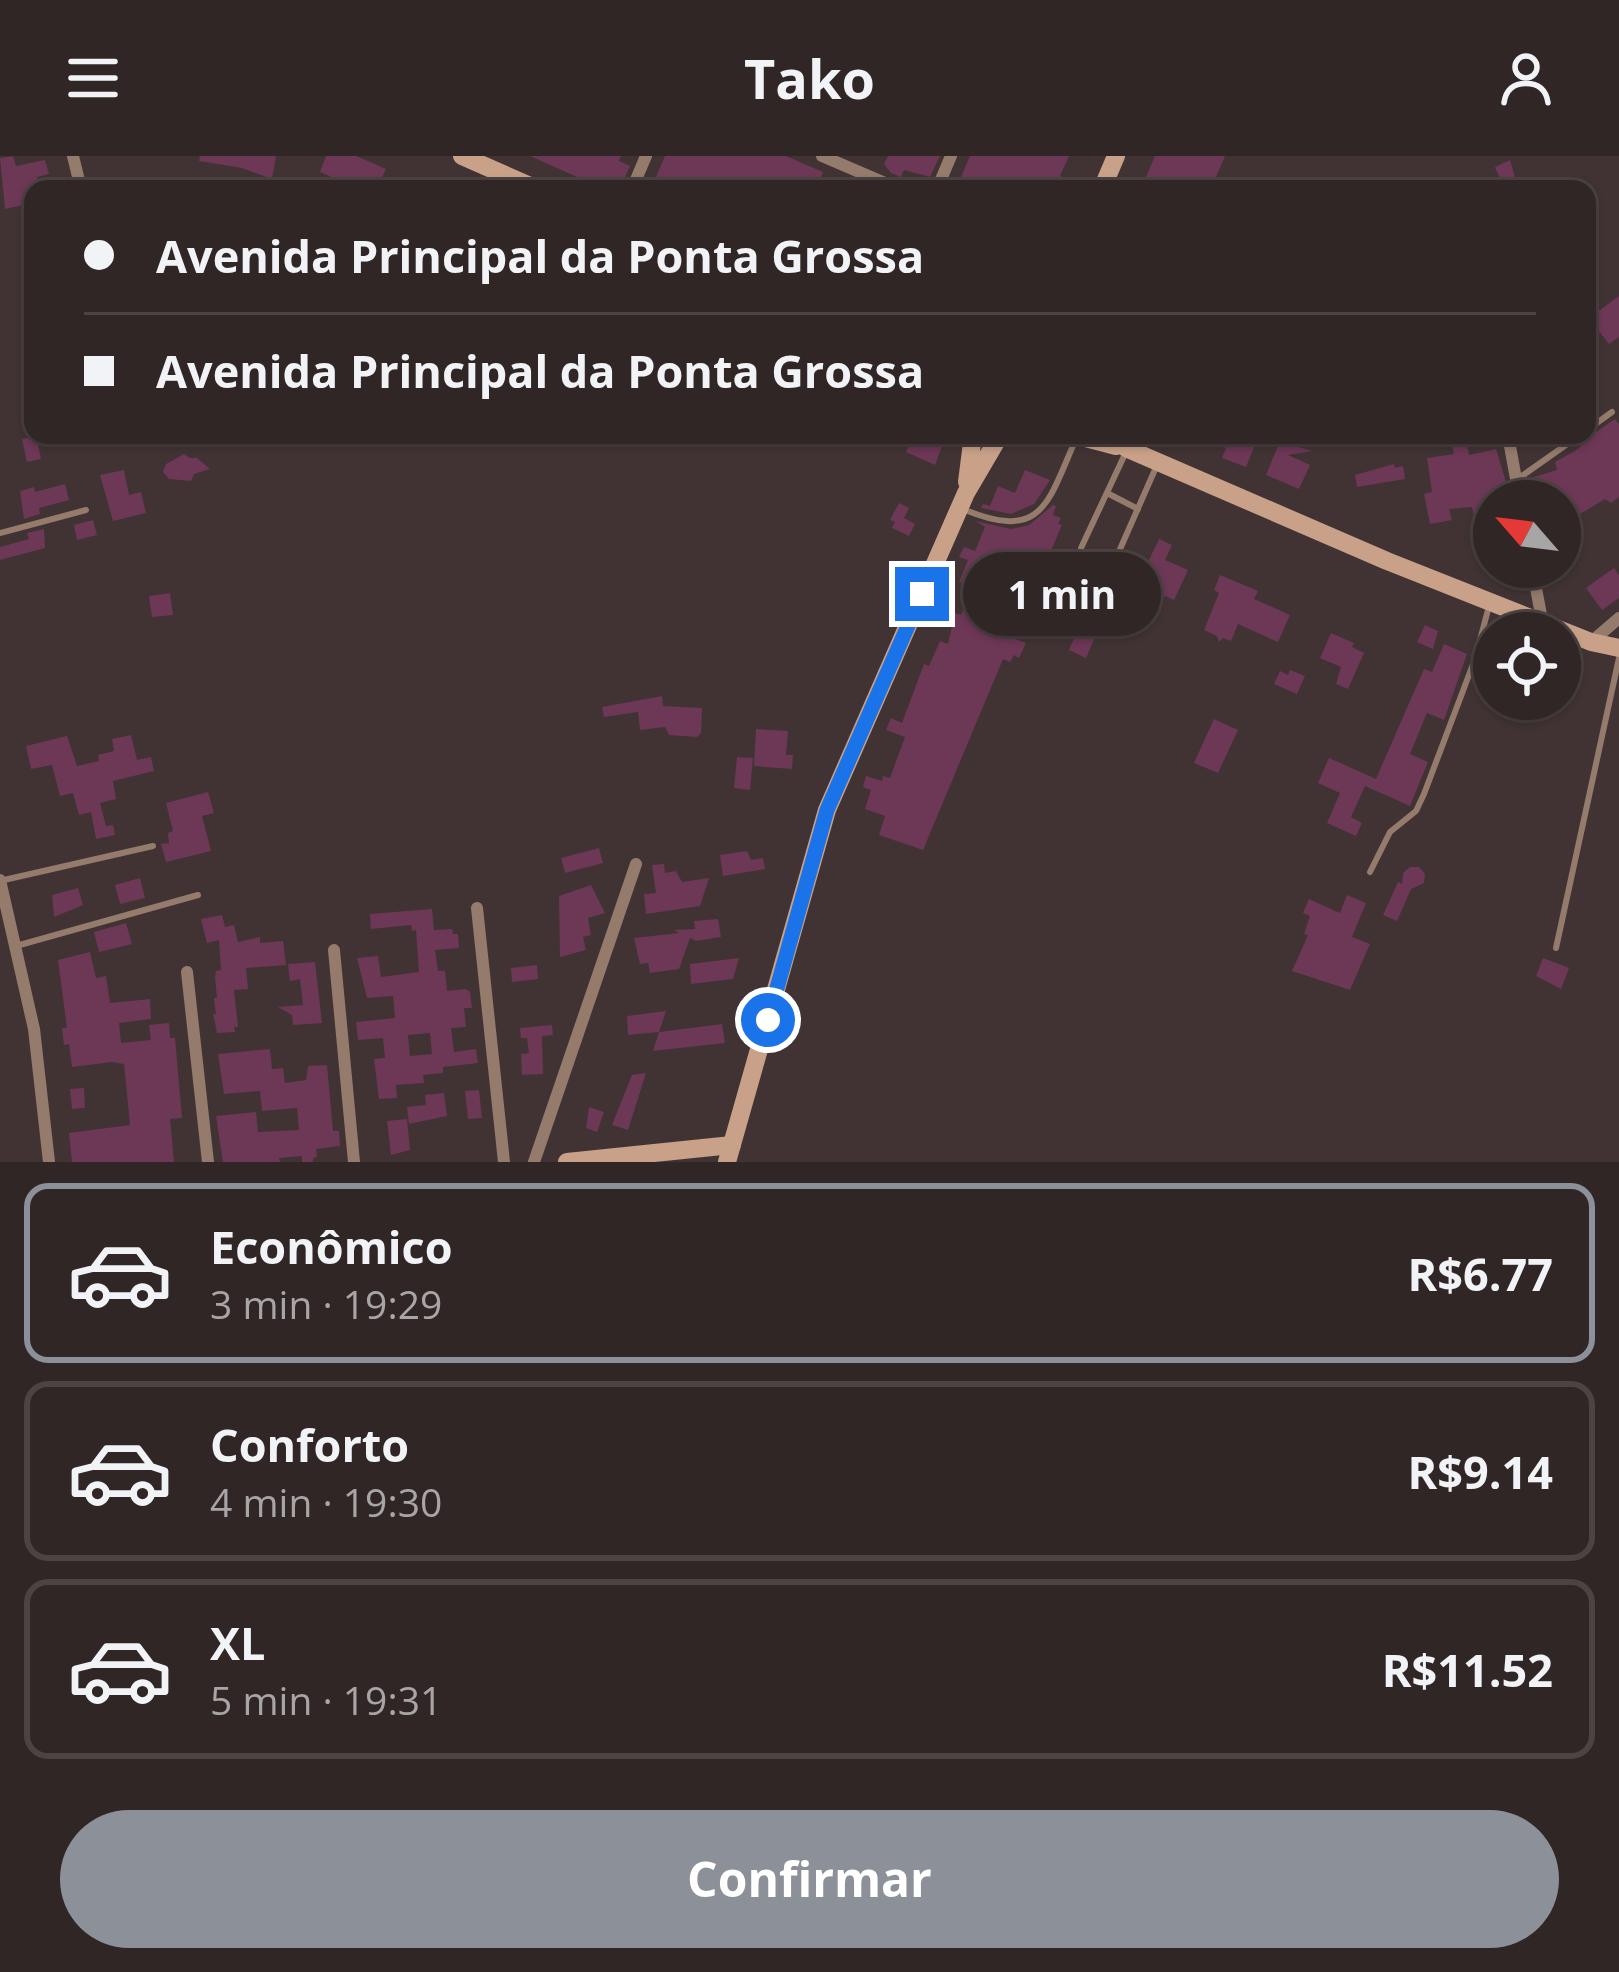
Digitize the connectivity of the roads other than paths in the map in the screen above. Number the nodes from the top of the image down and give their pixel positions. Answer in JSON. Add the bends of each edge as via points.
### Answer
{"nodes":[{"id":1,"x":462,"y":156,"type":"edge"},
{"id":2,"x":822,"y":156,"type":"edge"},
{"id":3,"x":846,"y":161,"type":"edge"},
{"id":4,"x":517,"y":180,"type":"edge"},
{"id":5,"x":882,"y":180,"type":"edge"},
{"id":6,"x":1612,"y":412,"type":"dead end"},
{"id":7,"x":1596,"y":424,"type":"edge"},
{"id":8,"x":972,"y":444,"type":"edge"},
{"id":9,"x":995,"y":444,"type":"edge"},
{"id":10,"x":1073,"y":444,"type":"edge"},
{"id":11,"x":1107,"y":444,"type":"edge"},
{"id":12,"x":1119,"y":444,"type":"edge"},
{"id":13,"x":1510,"y":444,"type":"edge"},
{"id":14,"x":1568,"y":444,"type":"edge"},
{"id":15,"x":1127,"y":449,"type":"junction"},
{"id":16,"x":1159,"y":462,"type":"junction"},
{"id":17,"x":1516,"y":480,"type":"joint"},
{"id":18,"x":1109,"y":494,"type":"junction"},
{"id":19,"x":963,"y":500,"type":"junction"},
{"id":20,"x":86,"y":509,"type":"dead end"},
{"id":21,"x":1138,"y":509,"type":"junction"},
{"id":22,"x":0,"y":532,"type":"edge"},
{"id":23,"x":1490,"y":600,"type":"junction"},
{"id":24,"x":1521,"y":612,"type":"edge"},
{"id":25,"x":1619,"y":617,"type":"edge"},
{"id":26,"x":1581,"y":637,"type":"edge"},
{"id":27,"x":1592,"y":642,"type":"junction"},
{"id":28,"x":1619,"y":648,"type":"edge"},
{"id":29,"x":1619,"y":658,"type":"edge"},
{"id":30,"x":153,"y":846,"type":"dead end"},
{"id":31,"x":636,"y":864,"type":"dead end"},
{"id":32,"x":1370,"y":872,"type":"dead end"},
{"id":33,"x":0,"y":880,"type":"edge"},
{"id":34,"x":198,"y":896,"type":"dead end"},
{"id":35,"x":477,"y":908,"type":"dead end"},
{"id":36,"x":15,"y":946,"type":"junction"},
{"id":37,"x":1556,"y":948,"type":"dead end"},
{"id":38,"x":334,"y":950,"type":"dead end"},
{"id":39,"x":188,"y":973,"type":"dead end"},
{"id":40,"x":730,"y":1154,"type":"edge"},
{"id":41,"x":49,"y":1162,"type":"edge"},
{"id":42,"x":208,"y":1162,"type":"edge"},
{"id":43,"x":354,"y":1162,"type":"edge"},
{"id":44,"x":504,"y":1162,"type":"edge"},
{"id":45,"x":534,"y":1162,"type":"edge"},
{"id":46,"x":567,"y":1162,"type":"edge"}],
"edges":[{"from":1,"to":4,"type":"main road"},
{"from":2,"to":3,"type":"street"},
{"from":3,"to":5,"type":"street"},
{"from":6,"to":7,"type":"lane"},
{"from":8,"to":19,"type":"main road"},
{"from":9,"to":19,"type":"main road"},
{"from":10,"to":19,"type":"lane","via":[[1035,515],[993,521]]},
{"from":11,"to":15,"type":"main road"},
{"from":12,"to":15,"type":"main road"},
{"from":13,"to":17,"type":"street"},
{"from":14,"to":17,"type":"lane"},
{"from":15,"to":16,"type":"main road"},
{"from":15,"to":18,"type":"lane"},
{"from":16,"to":21,"type":"lane"},
{"from":16,"to":23,"type":"main road"},
{"from":18,"to":21,"type":"lane"},
{"from":18,"to":21,"type":"lane","via":[[1082,548],[1084,563],[1101,574],[1110,572]]},
{"from":19,"to":40,"type":"main road","via":[[827,810]]},
{"from":20,"to":22,"type":"lane"},
{"from":23,"to":24,"type":"main road"},
{"from":23,"to":32,"type":"lane","via":[[1424,794],[1390,832]]},
{"from":25,"to":27,"type":"street"},
{"from":26,"to":27,"type":"main road"},
{"from":27,"to":28,"type":"main road"},
{"from":29,"to":37,"type":"lane"},
{"from":30,"to":33,"type":"lane"},
{"from":31,"to":45,"type":"street"},
{"from":33,"to":36,"type":"street"},
{"from":34,"to":36,"type":"lane"},
{"from":35,"to":44,"type":"street"},
{"from":36,"to":41,"type":"street"},
{"from":38,"to":43,"type":"street"},
{"from":39,"to":42,"type":"street"},
{"from":40,"to":46,"type":"main road"}]}
